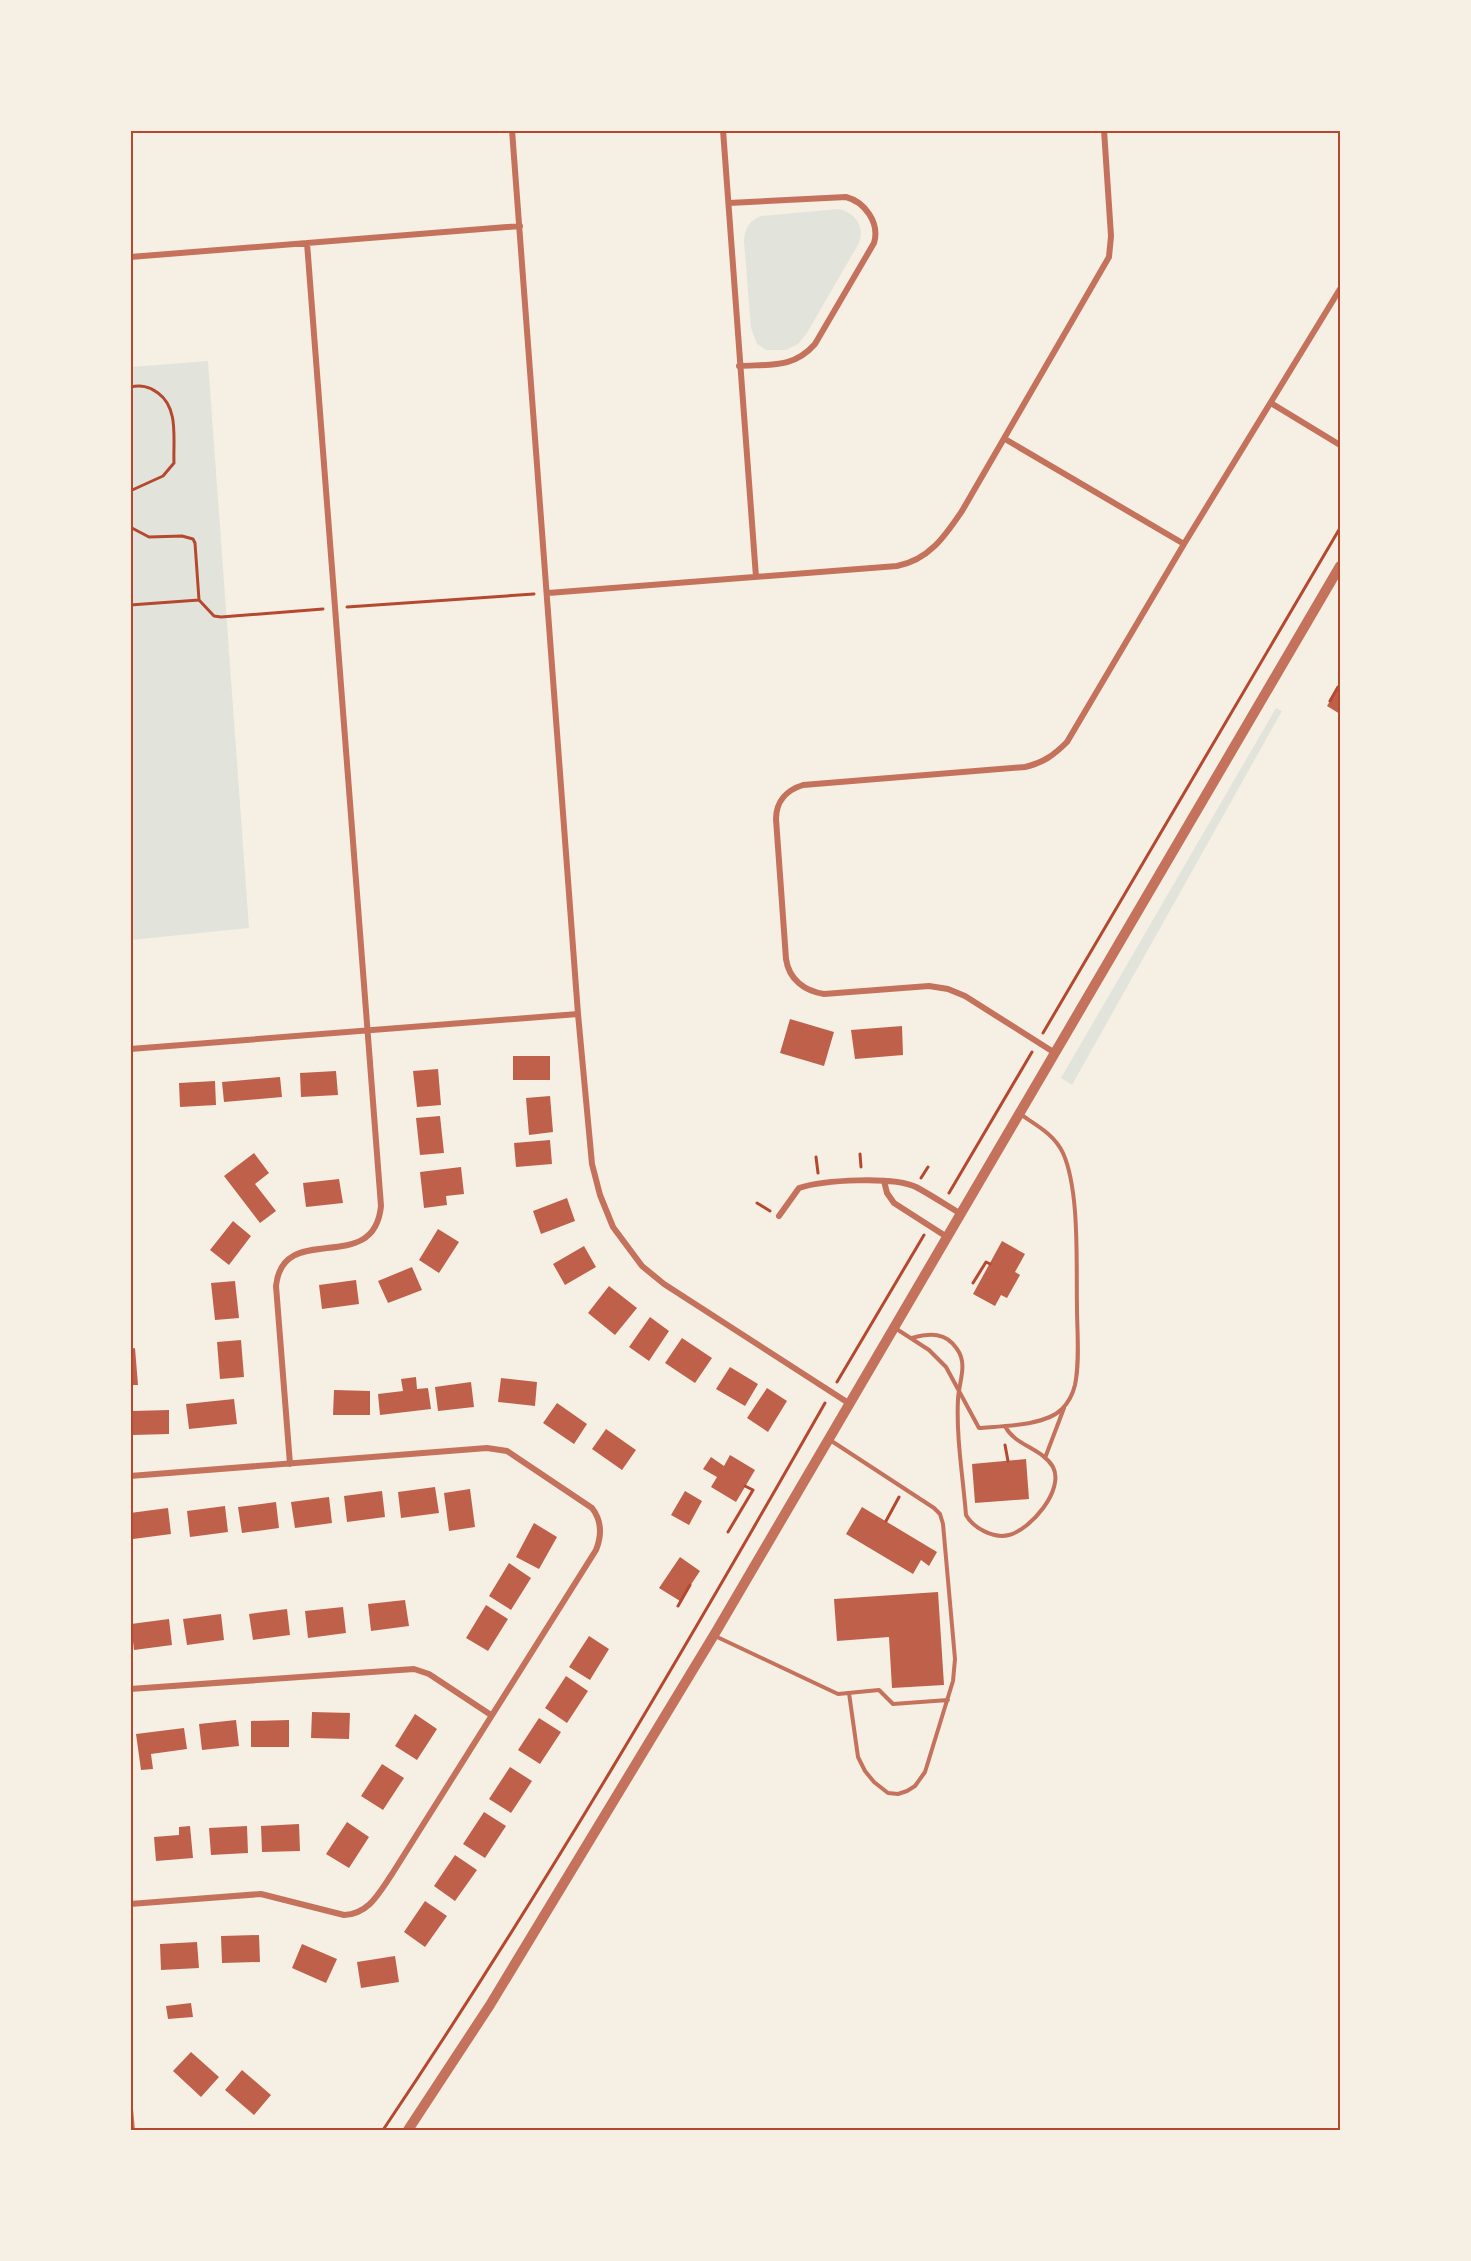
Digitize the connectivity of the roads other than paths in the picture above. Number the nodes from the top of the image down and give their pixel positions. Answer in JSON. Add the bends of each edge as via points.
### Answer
{"nodes":[{"id":1,"x":512,"y":130,"type":"edge"},
{"id":2,"x":723,"y":130,"type":"edge"},
{"id":3,"x":1104,"y":130,"type":"edge"},
{"id":4,"x":729,"y":203,"type":"junction"},
{"id":5,"x":520,"y":226,"type":"junction"},
{"id":6,"x":307,"y":243,"type":"junction"},
{"id":7,"x":130,"y":258,"type":"edge"},
{"id":8,"x":1341,"y":289,"type":"edge"},
{"id":9,"x":740,"y":366,"type":"junction"},
{"id":10,"x":1270,"y":403,"type":"junction"},
{"id":11,"x":1005,"y":439,"type":"junction"},
{"id":12,"x":1341,"y":445,"type":"edge"},
{"id":13,"x":1184,"y":544,"type":"junction"},
{"id":14,"x":1341,"y":566,"type":"edge"},
{"id":15,"x":756,"y":577,"type":"junction"},
{"id":16,"x":548,"y":593,"type":"junction"},
{"id":17,"x":578,"y":1014,"type":"junction"},
{"id":18,"x":368,"y":1030,"type":"junction"},
{"id":19,"x":130,"y":1049,"type":"edge"},
{"id":20,"x":1056,"y":1053,"type":"junction"},
{"id":21,"x":1020,"y":1114,"type":"junction"},
{"id":22,"x":884,"y":1181,"type":"junction"},
{"id":23,"x":960,"y":1214,"type":"junction"},
{"id":24,"x":779,"y":1216,"type":"dead end"},
{"id":25,"x":947,"y":1237,"type":"junction"},
{"id":26,"x":894,"y":1328,"type":"junction"},
{"id":27,"x":911,"y":1338,"type":"junction"},
{"id":28,"x":958,"y":1389,"type":"junction"},
{"id":29,"x":850,"y":1404,"type":"junction"},
{"id":30,"x":1064,"y":1407,"type":"junction"},
{"id":31,"x":1005,"y":1426,"type":"junction"},
{"id":32,"x":829,"y":1440,"type":"junction"},
{"id":33,"x":1045,"y":1458,"type":"junction"},
{"id":34,"x":290,"y":1464,"type":"junction"},
{"id":35,"x":130,"y":1476,"type":"edge"},
{"id":36,"x":714,"y":1635,"type":"junction"},
{"id":37,"x":130,"y":1689,"type":"edge"},
{"id":38,"x":849,"y":1693,"type":"junction"},
{"id":39,"x":948,"y":1700,"type":"junction"},
{"id":40,"x":491,"y":1715,"type":"junction"},
{"id":41,"x":130,"y":1904,"type":"edge"},
{"id":42,"x":130,"y":2109,"type":"edge"},
{"id":43,"x":132,"y":2130,"type":"edge"},
{"id":44,"x":408,"y":2130,"type":"edge"}],
"edges":[{"from":1,"to":5,"type":"street"},
{"from":2,"to":4,"type":"street"},
{"from":3,"to":11,"type":"street","via":[[1112,236],[1109,257]]},
{"from":4,"to":9,"type":"street"},
{"from":4,"to":9,"type":"street","via":[[846,197],[867,211],[876,230],[874,243],[809,351],[787,363]]},
{"from":5,"to":6,"type":"street"},
{"from":5,"to":16,"type":"street"},
{"from":6,"to":7,"type":"street"},
{"from":6,"to":18,"type":"street"},
{"from":8,"to":10,"type":"street"},
{"from":9,"to":15,"type":"street"},
{"from":10,"to":12,"type":"street"},
{"from":10,"to":13,"type":"street"},
{"from":11,"to":13,"type":"street"},
{"from":11,"to":15,"type":"street","via":[[940,543],[914,562]]},
{"from":13,"to":20,"type":"street","via":[[1068,742],[1049,758],[1025,767],[803,785],[788,792],[776,811],[786,959],[790,974],[799,984],[824,994],[948,988]]},
{"from":14,"to":20,"type":"street"},
{"from":15,"to":16,"type":"street"},
{"from":16,"to":17,"type":"street"},
{"from":17,"to":18,"type":"street"},
{"from":17,"to":29,"type":"street","via":[[594,1176],[608,1216],[622,1240],[642,1266],[664,1284]]},
{"from":18,"to":19,"type":"street"},
{"from":18,"to":34,"type":"street","via":[[381,1206],[377,1224],[361,1242],[291,1255],[277,1279]]},
{"from":20,"to":21,"type":"street"},
{"from":21,"to":23,"type":"street"},
{"from":21,"to":30,"type":"lane","via":[[1054,1140],[1070,1176],[1076,1222],[1077,1365],[1075,1387]]},
{"from":22,"to":23,"type":"street","via":[[916,1187]]},
{"from":22,"to":24,"type":"street","via":[[801,1187]]},
{"from":22,"to":25,"type":"street","via":[[894,1203]]},
{"from":23,"to":25,"type":"street"},
{"from":25,"to":26,"type":"street"},
{"from":26,"to":27,"type":"lane"},
{"from":26,"to":29,"type":"street"},
{"from":27,"to":28,"type":"lane","via":[[938,1357]]},
{"from":27,"to":28,"type":"lane","via":[[938,1335],[952,1343],[962,1359]]},
{"from":28,"to":31,"type":"lane","via":[[980,1428]]},
{"from":28,"to":33,"type":"lane","via":[[966,1515],[970,1522],[998,1535],[1009,1535],[1031,1521],[1049,1500],[1055,1483],[1053,1467]]},
{"from":29,"to":32,"type":"street"},
{"from":30,"to":31,"type":"lane","via":[[1042,1421]]},
{"from":30,"to":33,"type":"lane"},
{"from":31,"to":33,"type":"lane","via":[[1014,1438]]},
{"from":32,"to":36,"type":"street"},
{"from":32,"to":39,"type":"lane","via":[[940,1514],[955,1659]]},
{"from":34,"to":35,"type":"street"},
{"from":34,"to":40,"type":"street","via":[[500,1449],[592,1508],[601,1531],[596,1550]]},
{"from":36,"to":38,"type":"lane","via":[[838,1695]]},
{"from":36,"to":44,"type":"street","via":[[515,1965]]},
{"from":37,"to":40,"type":"street","via":[[414,1670],[429,1674]]},
{"from":38,"to":39,"type":"lane","via":[[879,1690],[893,1704]]},
{"from":38,"to":39,"type":"lane","via":[[858,1756],[865,1771],[881,1789],[898,1794],[915,1786],[925,1772]]},
{"from":40,"to":41,"type":"street","via":[[381,1890],[364,1909],[344,1915],[261,1894]]},
{"from":42,"to":43,"type":"street"}]}
